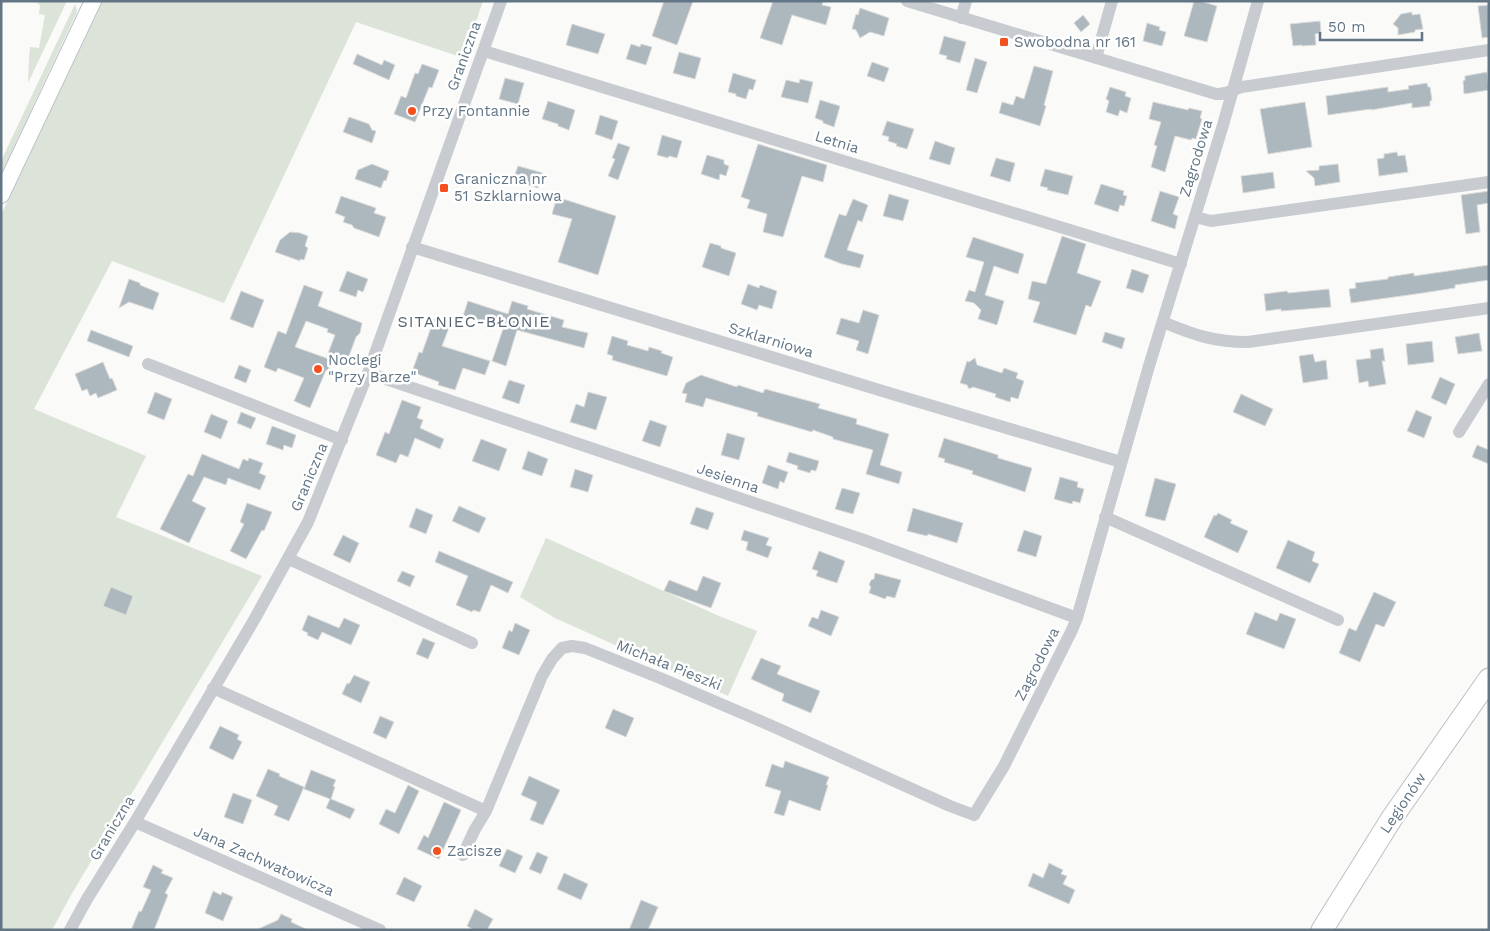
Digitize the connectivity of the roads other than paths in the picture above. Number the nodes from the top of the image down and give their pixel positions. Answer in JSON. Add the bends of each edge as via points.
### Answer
{"nodes":[{"id":1,"x":93,"y":1,"type":"edge"},
{"id":2,"x":502,"y":1,"type":"edge"},
{"id":3,"x":906,"y":1,"type":"edge"},
{"id":4,"x":966,"y":1,"type":"edge"},
{"id":5,"x":1112,"y":1,"type":"edge"},
{"id":6,"x":1258,"y":1,"type":"edge"},
{"id":7,"x":961,"y":18,"type":"junction"},
{"id":8,"x":1489,"y":50,"type":"edge"},
{"id":9,"x":484,"y":51,"type":"junction"},
{"id":10,"x":1096,"y":58,"type":"junction"},
{"id":11,"x":1233,"y":89,"type":"junction"},
{"id":12,"x":1489,"y":182,"type":"edge"},
{"id":13,"x":1,"y":195,"type":"edge"},
{"id":14,"x":1196,"y":216,"type":"junction"},
{"id":15,"x":412,"y":247,"type":"junction"},
{"id":16,"x":1181,"y":264,"type":"junction"},
{"id":17,"x":1489,"y":308,"type":"edge"},
{"id":18,"x":1163,"y":322,"type":"junction"},
{"id":19,"x":148,"y":364,"type":"dead end"},
{"id":20,"x":368,"y":372,"type":"junction"},
{"id":21,"x":1489,"y":384,"type":"edge"},
{"id":22,"x":1459,"y":432,"type":"dead end"},
{"id":23,"x":342,"y":440,"type":"junction"},
{"id":24,"x":1121,"y":462,"type":"junction"},
{"id":25,"x":1106,"y":518,"type":"junction"},
{"id":26,"x":289,"y":559,"type":"junction"},
{"id":27,"x":1077,"y":618,"type":"junction"},
{"id":28,"x":1338,"y":620,"type":"dead end"},
{"id":29,"x":472,"y":643,"type":"dead end"},
{"id":30,"x":1489,"y":679,"type":"edge"},
{"id":31,"x":213,"y":688,"type":"junction"},
{"id":32,"x":486,"y":811,"type":"junction"},
{"id":33,"x":974,"y":815,"type":"joint"},
{"id":34,"x":135,"y":822,"type":"junction"},
{"id":35,"x":463,"y":855,"type":"dead end"},
{"id":36,"x":70,"y":930,"type":"edge"},
{"id":37,"x":380,"y":930,"type":"edge"},
{"id":38,"x":1322,"y":930,"type":"edge"}],
"edges":[{"from":1,"to":13,"type":"street"},
{"from":2,"to":9,"type":"street","name":"Graniczna"},
{"from":3,"to":7,"type":"street"},
{"from":4,"to":7,"type":"street"},
{"from":5,"to":10,"type":"street"},
{"from":6,"to":11,"type":"street","name":"Zagrodowa"},
{"from":7,"to":10,"type":"street"},
{"from":8,"to":11,"type":"street"},
{"from":9,"to":15,"type":"street","name":"Graniczna"},
{"from":9,"to":16,"type":"street","name":"Letnia"},
{"from":10,"to":11,"type":"street","via":[[1216,94]]},
{"from":11,"to":14,"type":"street","name":"Zagrodowa"},
{"from":12,"to":14,"type":"street","via":[[1212,221]]},
{"from":14,"to":16,"type":"street","name":"Zagrodowa"},
{"from":15,"to":20,"type":"street","name":"Graniczna"},
{"from":15,"to":24,"type":"street","name":"Szklarniowa"},
{"from":16,"to":18,"type":"street","name":"Zagrodowa"},
{"from":17,"to":18,"type":"street","via":[[1248,342],[1213,340]]},
{"from":18,"to":24,"type":"street","name":"Zagrodowa"},
{"from":19,"to":23,"type":"street"},
{"from":20,"to":23,"type":"street","name":"Graniczna"},
{"from":20,"to":27,"type":"street","name":"Jesienna","via":[[860,540]]},
{"from":21,"to":22,"type":"street"},
{"from":23,"to":26,"type":"street","name":"Graniczna"},
{"from":24,"to":25,"type":"street","name":"Zagrodowa"},
{"from":25,"to":27,"type":"street","name":"Zagrodowa"},
{"from":25,"to":28,"type":"street"},
{"from":26,"to":29,"type":"street"},
{"from":26,"to":31,"type":"street","name":"Graniczna"},
{"from":27,"to":33,"type":"street","name":"Zagrodowa","via":[[1004,766]]},
{"from":30,"to":38,"type":"highway","name":"Legionów","via":[[1387,826]]},
{"from":31,"to":32,"type":"street"},
{"from":31,"to":34,"type":"street","name":"Graniczna"},
{"from":32,"to":33,"type":"street","name":"Michała Pieszki","via":[[542,676],[552,658],[562,648],[572,646],[585,648],[668,681]]},
{"from":32,"to":35,"type":"street","name":"Michała Pieszki"},
{"from":34,"to":36,"type":"street","name":"Graniczna"},
{"from":34,"to":37,"type":"street","name":"Jana Zachwatowicza"}]}
